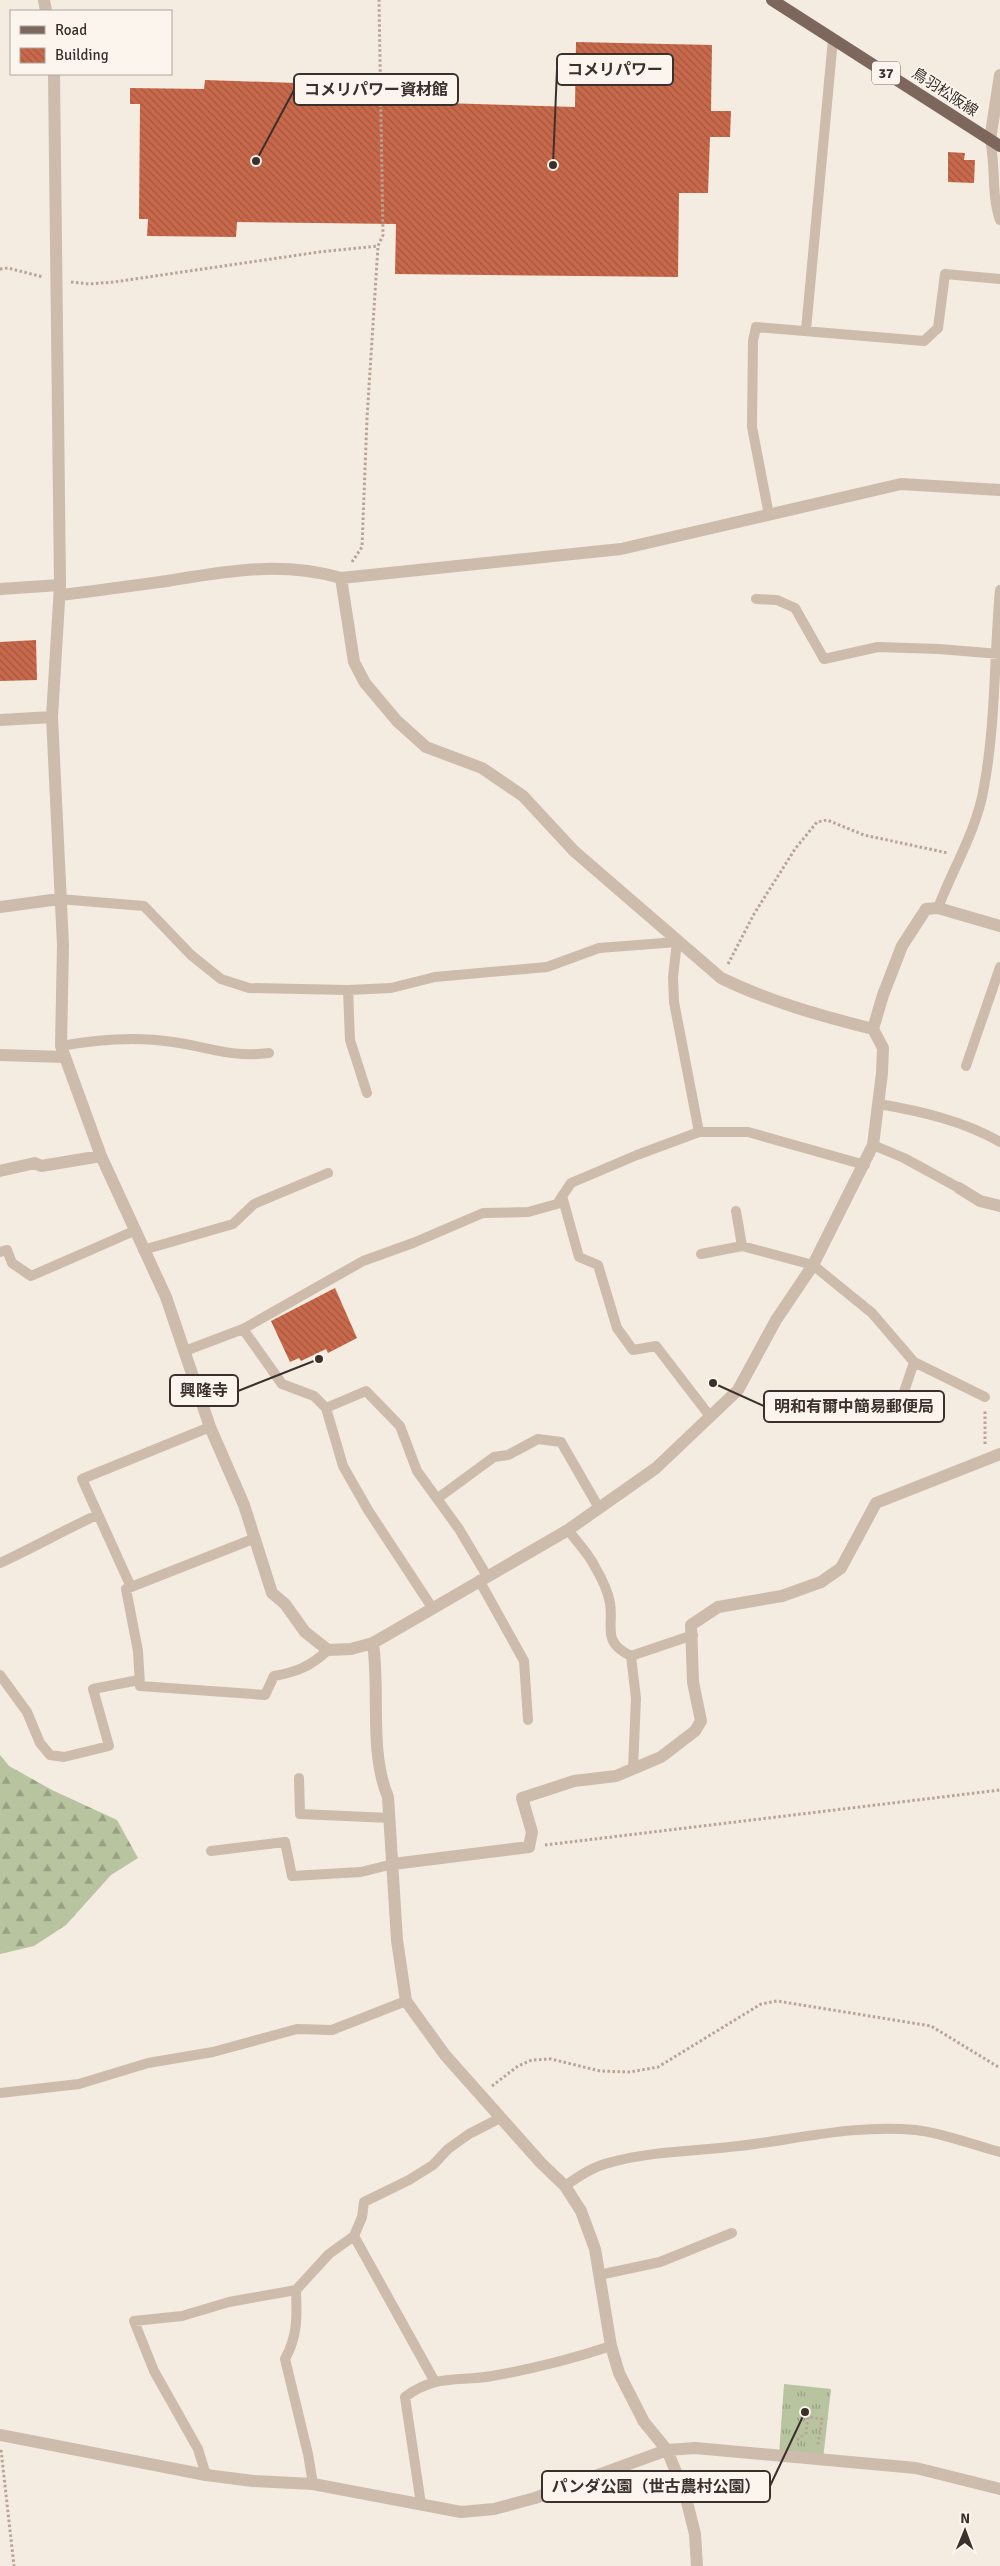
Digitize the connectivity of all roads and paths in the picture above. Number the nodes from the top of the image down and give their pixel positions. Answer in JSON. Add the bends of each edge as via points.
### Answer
{"nodes":[{"id":1,"x":378,"y":0,"type":"edge"},
{"id":2,"x":772,"y":0,"type":"edge"},
{"id":3,"x":833,"y":39,"type":"junction"},
{"id":4,"x":54,"y":75,"type":"edge"},
{"id":5,"x":1000,"y":75,"type":"edge"},
{"id":6,"x":995,"y":143,"type":"edge"},
{"id":7,"x":1000,"y":220,"type":"edge"},
{"id":8,"x":378,"y":246,"type":"junction"},
{"id":9,"x":0,"y":269,"type":"edge"},
{"id":10,"x":1000,"y":278,"type":"edge"},
{"id":11,"x":57,"y":281,"type":"junction"},
{"id":12,"x":806,"y":330,"type":"junction"},
{"id":13,"x":1000,"y":490,"type":"edge"},
{"id":14,"x":769,"y":515,"type":"junction"},
{"id":15,"x":341,"y":578,"type":"junction"},
{"id":16,"x":0,"y":589,"type":"edge"},
{"id":17,"x":60,"y":590,"type":"junction"},
{"id":18,"x":1000,"y":590,"type":"edge"},
{"id":19,"x":756,"y":599,"type":"dead end"},
{"id":20,"x":998,"y":654,"type":"edge"},
{"id":21,"x":52,"y":717,"type":"junction"},
{"id":22,"x":0,"y":720,"type":"edge"},
{"id":23,"x":960,"y":858,"type":"junction"},
{"id":24,"x":59,"y":899,"type":"junction"},
{"id":25,"x":0,"y":906,"type":"edge"},
{"id":26,"x":938,"y":908,"type":"junction"},
{"id":27,"x":1000,"y":926,"type":"edge"},
{"id":28,"x":678,"y":942,"type":"junction"},
{"id":29,"x":1000,"y":967,"type":"edge"},
{"id":30,"x":721,"y":978,"type":"junction"},
{"id":31,"x":348,"y":990,"type":"junction"},
{"id":32,"x":873,"y":1029,"type":"junction"},
{"id":33,"x":63,"y":1052,"type":"junction"},
{"id":34,"x":269,"y":1052,"type":"dead end"},
{"id":35,"x":0,"y":1055,"type":"edge"},
{"id":36,"x":966,"y":1066,"type":"dead end"},
{"id":37,"x":368,"y":1093,"type":"dead end"},
{"id":38,"x":879,"y":1104,"type":"junction"},
{"id":39,"x":699,"y":1132,"type":"junction"},
{"id":40,"x":1000,"y":1142,"type":"edge"},
{"id":41,"x":873,"y":1145,"type":"junction"},
{"id":42,"x":101,"y":1156,"type":"junction"},
{"id":43,"x":865,"y":1165,"type":"junction"},
{"id":44,"x":0,"y":1171,"type":"edge"},
{"id":45,"x":328,"y":1173,"type":"dead end"},
{"id":46,"x":959,"y":1188,"type":"joint"},
{"id":47,"x":562,"y":1196,"type":"junction"},
{"id":48,"x":1000,"y":1206,"type":"edge"},
{"id":49,"x":736,"y":1211,"type":"dead end"},
{"id":50,"x":134,"y":1231,"type":"junction"},
{"id":51,"x":742,"y":1246,"type":"junction"},
{"id":52,"x":144,"y":1250,"type":"junction"},
{"id":53,"x":0,"y":1252,"type":"edge"},
{"id":54,"x":701,"y":1254,"type":"dead end"},
{"id":55,"x":812,"y":1265,"type":"junction"},
{"id":56,"x":243,"y":1328,"type":"junction"},
{"id":57,"x":185,"y":1351,"type":"junction"},
{"id":58,"x":914,"y":1362,"type":"junction"},
{"id":59,"x":985,"y":1397,"type":"joint"},
{"id":60,"x":900,"y":1404,"type":"dead end"},
{"id":61,"x":326,"y":1408,"type":"junction"},
{"id":62,"x":709,"y":1415,"type":"junction"},
{"id":63,"x":210,"y":1427,"type":"junction"},
{"id":64,"x":1000,"y":1454,"type":"edge"},
{"id":65,"x":984,"y":1460,"type":"junction"},
{"id":66,"x":438,"y":1498,"type":"junction"},
{"id":67,"x":599,"y":1508,"type":"junction"},
{"id":68,"x":97,"y":1516,"type":"junction"},
{"id":69,"x":568,"y":1530,"type":"junction"},
{"id":70,"x":253,"y":1539,"type":"junction"},
{"id":71,"x":0,"y":1563,"type":"edge"},
{"id":72,"x":483,"y":1578,"type":"junction"},
{"id":73,"x":130,"y":1587,"type":"junction"},
{"id":74,"x":433,"y":1609,"type":"junction"},
{"id":75,"x":693,"y":1635,"type":"junction"},
{"id":76,"x":373,"y":1643,"type":"junction"},
{"id":77,"x":328,"y":1650,"type":"junction"},
{"id":78,"x":631,"y":1656,"type":"junction"},
{"id":79,"x":0,"y":1675,"type":"edge"},
{"id":80,"x":139,"y":1680,"type":"junction"},
{"id":81,"x":528,"y":1720,"type":"dead end"},
{"id":82,"x":633,"y":1769,"type":"junction"},
{"id":83,"x":299,"y":1778,"type":"dead end"},
{"id":84,"x":1000,"y":1790,"type":"edge"},
{"id":85,"x":390,"y":1818,"type":"junction"},
{"id":86,"x":529,"y":1847,"type":"junction"},
{"id":87,"x":211,"y":1851,"type":"dead end"},
{"id":88,"x":393,"y":1864,"type":"junction"},
{"id":89,"x":406,"y":2001,"type":"junction"},
{"id":90,"x":1000,"y":2068,"type":"edge"},
{"id":91,"x":0,"y":2093,"type":"edge"},
{"id":92,"x":480,"y":2096,"type":"junction"},
{"id":93,"x":500,"y":2118,"type":"junction"},
{"id":94,"x":1000,"y":2152,"type":"edge"},
{"id":95,"x":565,"y":2186,"type":"junction"},
{"id":96,"x":732,"y":2233,"type":"dead end"},
{"id":97,"x":354,"y":2236,"type":"junction"},
{"id":98,"x":599,"y":2275,"type":"junction"},
{"id":99,"x":296,"y":2290,"type":"junction"},
{"id":100,"x":611,"y":2346,"type":"junction"},
{"id":101,"x":435,"y":2382,"type":"junction"},
{"id":102,"x":0,"y":2435,"type":"edge"},
{"id":103,"x":797,"y":2440,"type":"dead end"},
{"id":104,"x":0,"y":2444,"type":"edge"},
{"id":105,"x":667,"y":2450,"type":"junction"},
{"id":106,"x":816,"y":2458,"type":"junction"},
{"id":107,"x":206,"y":2475,"type":"junction"},
{"id":108,"x":313,"y":2484,"type":"junction"},
{"id":109,"x":1000,"y":2489,"type":"edge"},
{"id":110,"x":421,"y":2504,"type":"junction"},
{"id":111,"x":14,"y":2566,"type":"edge"},
{"id":112,"x":697,"y":2566,"type":"edge"}],
"edges":[{"from":1,"to":8,"type":"path","via":[[383,235]]},
{"from":2,"to":3,"type":"main road","name":"鳥羽松阪線","number":"37"},
{"from":3,"to":6,"type":"main road","name":"鳥羽松阪線","number":"37"},
{"from":3,"to":12,"type":"lane"},
{"from":4,"to":11,"type":"street"},
{"from":5,"to":6,"type":"street"},
{"from":6,"to":7,"type":"lane"},
{"from":8,"to":11,"type":"path","via":[[114,282]]},
{"from":8,"to":15,"type":"path","via":[[362,547]]},
{"from":9,"to":11,"type":"path","via":[[8,268]]},
{"from":10,"to":12,"type":"lane","via":[[945,274],[938,328],[924,341]]},
{"from":11,"to":17,"type":"street"},
{"from":12,"to":14,"type":"lane","via":[[756,327],[754,334],[752,427]]},
{"from":13,"to":14,"type":"street","via":[[901,484]]},
{"from":14,"to":15,"type":"street","via":[[621,549]]},
{"from":15,"to":17,"type":"street","via":[[316,571],[278,567]]},
{"from":15,"to":28,"type":"street","via":[[354,662],[364,683],[397,720],[426,747],[482,768],[523,796],[574,851],[667,929]]},
{"from":16,"to":17,"type":"street"},
{"from":17,"to":21,"type":"street"},
{"from":18,"to":20,"type":"lane"},
{"from":19,"to":20,"type":"lane","via":[[777,600],[795,608],[824,658],[878,647]]},
{"from":20,"to":23,"type":"lane","via":[[984,788]]},
{"from":21,"to":22,"type":"street"},
{"from":21,"to":24,"type":"street"},
{"from":23,"to":26,"type":"lane"},
{"from":23,"to":30,"type":"path","via":[[940,850],[864,834],[827,820],[817,822],[795,849],[754,914]]},
{"from":24,"to":25,"type":"street"},
{"from":24,"to":31,"type":"lane","via":[[144,906],[198,961],[221,979],[249,988]]},
{"from":24,"to":33,"type":"street","via":[[63,945]]},
{"from":26,"to":27,"type":"street"},
{"from":26,"to":32,"type":"street","via":[[926,909],[902,946],[882,995]]},
{"from":28,"to":30,"type":"street"},
{"from":28,"to":31,"type":"lane","via":[[599,948],[547,967],[435,977],[391,988]]},
{"from":28,"to":39,"type":"lane","via":[[673,977],[674,1002]]},
{"from":29,"to":36,"type":"lane"},
{"from":30,"to":32,"type":"street","via":[[832,1019]]},
{"from":31,"to":37,"type":"lane","via":[[350,1040]]},
{"from":32,"to":38,"type":"street","via":[[883,1048]]},
{"from":33,"to":34,"type":"lane","via":[[100,1039],[143,1038],[246,1056]]},
{"from":33,"to":35,"type":"street"},
{"from":33,"to":42,"type":"street"},
{"from":38,"to":40,"type":"lane","via":[[911,1109],[981,1131]]},
{"from":38,"to":41,"type":"street"},
{"from":39,"to":43,"type":"lane","via":[[748,1132]]},
{"from":39,"to":47,"type":"lane","via":[[571,1184]]},
{"from":41,"to":43,"type":"street"},
{"from":41,"to":46,"type":"lane"},
{"from":42,"to":44,"type":"street","via":[[41,1166],[35,1163]]},
{"from":42,"to":50,"type":"street"},
{"from":43,"to":55,"type":"street"},
{"from":45,"to":52,"type":"lane","via":[[254,1204],[233,1224]]},
{"from":46,"to":48,"type":"street","via":[[980,1201]]},
{"from":47,"to":56,"type":"lane","via":[[557,1204],[528,1212],[483,1213],[363,1261]]},
{"from":47,"to":62,"type":"lane","via":[[579,1257],[598,1265],[618,1328],[633,1350],[656,1346]]},
{"from":49,"to":51,"type":"lane"},
{"from":50,"to":52,"type":"street"},
{"from":50,"to":53,"type":"lane","via":[[31,1276],[12,1263],[7,1250]]},
{"from":51,"to":54,"type":"lane"},
{"from":51,"to":55,"type":"lane"},
{"from":52,"to":57,"type":"street","via":[[166,1297]]},
{"from":55,"to":58,"type":"lane","via":[[872,1312]]},
{"from":55,"to":62,"type":"street","via":[[776,1320],[738,1390]]},
{"from":56,"to":57,"type":"lane"},
{"from":56,"to":61,"type":"lane","via":[[282,1384],[314,1396]]},
{"from":57,"to":63,"type":"street"},
{"from":58,"to":59,"type":"lane"},
{"from":58,"to":60,"type":"lane"},
{"from":59,"to":65,"type":"path"},
{"from":61,"to":66,"type":"lane","via":[[366,1391],[400,1426],[417,1471]]},
{"from":61,"to":74,"type":"lane","via":[[343,1466]]},
{"from":62,"to":67,"type":"street","via":[[656,1468]]},
{"from":63,"to":68,"type":"lane","via":[[82,1479]]},
{"from":63,"to":70,"type":"street","via":[[244,1506]]},
{"from":64,"to":65,"type":"street"},
{"from":65,"to":75,"type":"street","via":[[876,1503],[841,1568],[820,1582],[782,1596],[718,1607],[691,1625]]},
{"from":66,"to":67,"type":"lane","via":[[494,1457],[508,1455],[538,1439],[561,1442]]},
{"from":66,"to":72,"type":"lane"},
{"from":67,"to":69,"type":"street"},
{"from":68,"to":71,"type":"lane"},
{"from":68,"to":73,"type":"lane"},
{"from":69,"to":72,"type":"street"},
{"from":69,"to":78,"type":"lane","via":[[595,1566],[610,1603],[609,1625],[613,1640],[620,1651]]},
{"from":70,"to":73,"type":"lane"},
{"from":70,"to":77,"type":"street","via":[[272,1593],[285,1604],[305,1632]]},
{"from":72,"to":74,"type":"street"},
{"from":72,"to":81,"type":"lane","via":[[524,1660]]},
{"from":73,"to":80,"type":"lane","via":[[126,1589],[138,1651]]},
{"from":74,"to":76,"type":"street"},
{"from":75,"to":78,"type":"lane"},
{"from":75,"to":82,"type":"street","via":[[693,1682],[701,1721],[696,1731],[661,1756]]},
{"from":76,"to":77,"type":"street","via":[[351,1649]]},
{"from":76,"to":85,"type":"street","via":[[381,1780],[388,1797]]},
{"from":77,"to":80,"type":"lane","via":[[312,1665],[274,1676],[265,1695],[140,1686]]},
{"from":78,"to":82,"type":"lane","via":[[636,1698]]},
{"from":79,"to":80,"type":"lane","via":[[27,1712],[40,1743],[50,1755],[64,1757],[109,1746],[93,1689]]},
{"from":82,"to":86,"type":"street","via":[[616,1776],[574,1781],[522,1798],[532,1832]]},
{"from":83,"to":85,"type":"lane","via":[[300,1814]]},
{"from":84,"to":86,"type":"path"},
{"from":85,"to":88,"type":"street"},
{"from":86,"to":88,"type":"street"},
{"from":87,"to":88,"type":"lane","via":[[285,1842],[292,1876],[361,1872]]},
{"from":88,"to":89,"type":"street","via":[[397,1940]]},
{"from":89,"to":91,"type":"lane","via":[[332,2030],[297,2029],[213,2052],[148,2063],[79,2084]]},
{"from":89,"to":92,"type":"street"},
{"from":90,"to":92,"type":"path","via":[[931,2026],[777,2001],[761,2004],[658,2066],[630,2072],[600,2070],[551,2059],[532,2060],[518,2066]]},
{"from":92,"to":93,"type":"street"},
{"from":93,"to":95,"type":"street"},
{"from":93,"to":97,"type":"lane","via":[[470,2134],[409,2180],[364,2202]]},
{"from":94,"to":95,"type":"lane","via":[[917,2130],[862,2128],[774,2142],[650,2153],[609,2162],[582,2173]]},
{"from":95,"to":98,"type":"street","via":[[581,2211],[595,2249]]},
{"from":96,"to":98,"type":"lane","via":[[660,2262]]},
{"from":97,"to":99,"type":"lane","via":[[329,2254]]},
{"from":97,"to":101,"type":"lane"},
{"from":98,"to":100,"type":"street"},
{"from":99,"to":107,"type":"lane","via":[[229,2302],[182,2316],[134,2321],[154,2371],[198,2449]]},
{"from":99,"to":108,"type":"lane","via":[[294,2344],[285,2359]]},
{"from":100,"to":101,"type":"lane","via":[[571,2359],[490,2377]]},
{"from":100,"to":105,"type":"street","via":[[629,2397]]},
{"from":101,"to":110,"type":"lane","via":[[404,2397]]},
{"from":102,"to":107,"type":"street"},
{"from":103,"to":106,"type":"path","via":[[806,2433],[808,2417],[822,2419]]},
{"from":104,"to":111,"type":"path"},
{"from":105,"to":106,"type":"street","via":[[695,2448]]},
{"from":105,"to":110,"type":"street","via":[[543,2495],[494,2508],[461,2512]]},
{"from":105,"to":112,"type":"street","via":[[691,2514]]},
{"from":106,"to":109,"type":"street","via":[[916,2468]]},
{"from":107,"to":108,"type":"street"},
{"from":108,"to":110,"type":"street"}]}
